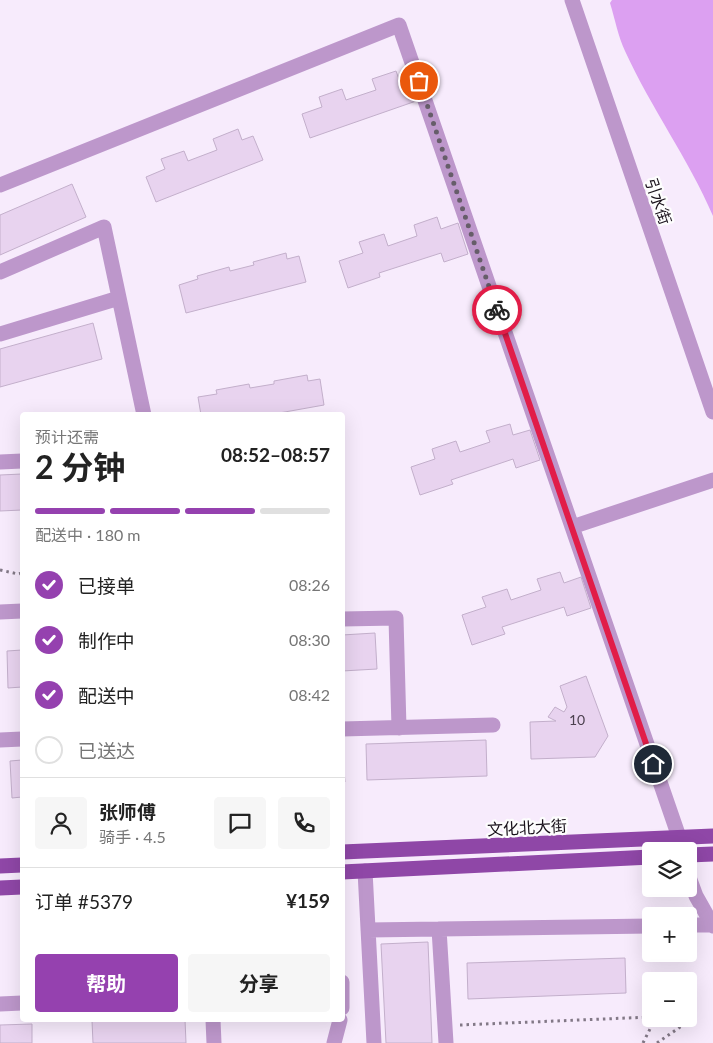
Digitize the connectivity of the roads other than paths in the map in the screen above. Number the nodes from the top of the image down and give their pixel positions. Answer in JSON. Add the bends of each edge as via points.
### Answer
{"nodes":[{"id":1,"x":572,"y":0,"type":"edge"},
{"id":2,"x":0,"y":185,"type":"edge"},
{"id":3,"x":0,"y":272,"type":"edge"},
{"id":4,"x":119,"y":298,"type":"junction"},
{"id":5,"x":0,"y":334,"type":"edge"},
{"id":6,"x":143,"y":412,"type":"edge"},
{"id":7,"x":713,"y":412,"type":"edge"},
{"id":8,"x":20,"y":461,"type":"edge"},
{"id":9,"x":0,"y":462,"type":"edge"},
{"id":10,"x":713,"y":480,"type":"edge"},
{"id":11,"x":572,"y":527,"type":"junction"},
{"id":12,"x":20,"y":611,"type":"edge"},
{"id":13,"x":0,"y":612,"type":"edge"},
{"id":14,"x":345,"y":619,"type":"edge"},
{"id":15,"x":493,"y":726,"type":"dead end"},
{"id":16,"x":399,"y":728,"type":"junction"},
{"id":17,"x":345,"y":729,"type":"edge"},
{"id":18,"x":20,"y":739,"type":"edge"},
{"id":19,"x":0,"y":740,"type":"edge"},
{"id":20,"x":713,"y":836,"type":"edge"},
{"id":21,"x":678,"y":842,"type":"edge"},
{"id":22,"x":688,"y":842,"type":"edge"},
{"id":23,"x":642,"y":845,"type":"edge"},
{"id":24,"x":345,"y":852,"type":"edge"},
{"id":25,"x":713,"y":854,"type":"edge"},
{"id":26,"x":697,"y":855,"type":"edge"},
{"id":27,"x":642,"y":857,"type":"edge"},
{"id":28,"x":20,"y":865,"type":"edge"},
{"id":29,"x":0,"y":866,"type":"edge"},
{"id":30,"x":365,"y":871,"type":"junction"},
{"id":31,"x":345,"y":872,"type":"edge"},
{"id":32,"x":20,"y":887,"type":"edge"},
{"id":33,"x":0,"y":888,"type":"edge"},
{"id":34,"x":697,"y":895,"type":"edge"},
{"id":35,"x":697,"y":925,"type":"edge"},
{"id":36,"x":642,"y":926,"type":"edge"},
{"id":37,"x":712,"y":926,"type":"edge"},
{"id":38,"x":439,"y":929,"type":"junction"},
{"id":39,"x":368,"y":930,"type":"junction"},
{"id":40,"x":20,"y":1003,"type":"edge"},
{"id":41,"x":0,"y":1004,"type":"edge"},
{"id":42,"x":213,"y":1022,"type":"edge"},
{"id":43,"x":339,"y":1022,"type":"edge"},
{"id":44,"x":214,"y":1043,"type":"edge"},
{"id":45,"x":334,"y":1043,"type":"edge"},
{"id":46,"x":374,"y":1043,"type":"edge"},
{"id":47,"x":446,"y":1043,"type":"edge"}],
"edges":[{"from":1,"to":7,"type":"street","name":"引水街"},
{"from":2,"to":11,"type":"street","via":[[399,25]]},
{"from":3,"to":4,"type":"street","via":[[104,227]]},
{"from":4,"to":5,"type":"street"},
{"from":4,"to":6,"type":"street"},
{"from":8,"to":9,"type":"street"},
{"from":10,"to":11,"type":"street"},
{"from":11,"to":21,"type":"street"},
{"from":12,"to":13,"type":"street"},
{"from":14,"to":16,"type":"street","via":[[396,618]]},
{"from":15,"to":16,"type":"street"},
{"from":16,"to":17,"type":"street"},
{"from":18,"to":19,"type":"street"},
{"from":20,"to":22,"type":"main road","name":"文化北大街"},
{"from":23,"to":24,"type":"main road","name":"文化北大街"},
{"from":25,"to":26,"type":"main road"},
{"from":27,"to":30,"type":"main road"},
{"from":28,"to":29,"type":"main road"},
{"from":30,"to":31,"type":"main road"},
{"from":30,"to":39,"type":"street"},
{"from":32,"to":33,"type":"main road"},
{"from":34,"to":37,"type":"street"},
{"from":35,"to":37,"type":"street"},
{"from":36,"to":38,"type":"street"},
{"from":38,"to":39,"type":"street"},
{"from":38,"to":47,"type":"street"},
{"from":39,"to":46,"type":"street"},
{"from":40,"to":41,"type":"street"},
{"from":42,"to":44,"type":"street"},
{"from":43,"to":45,"type":"street"}]}
